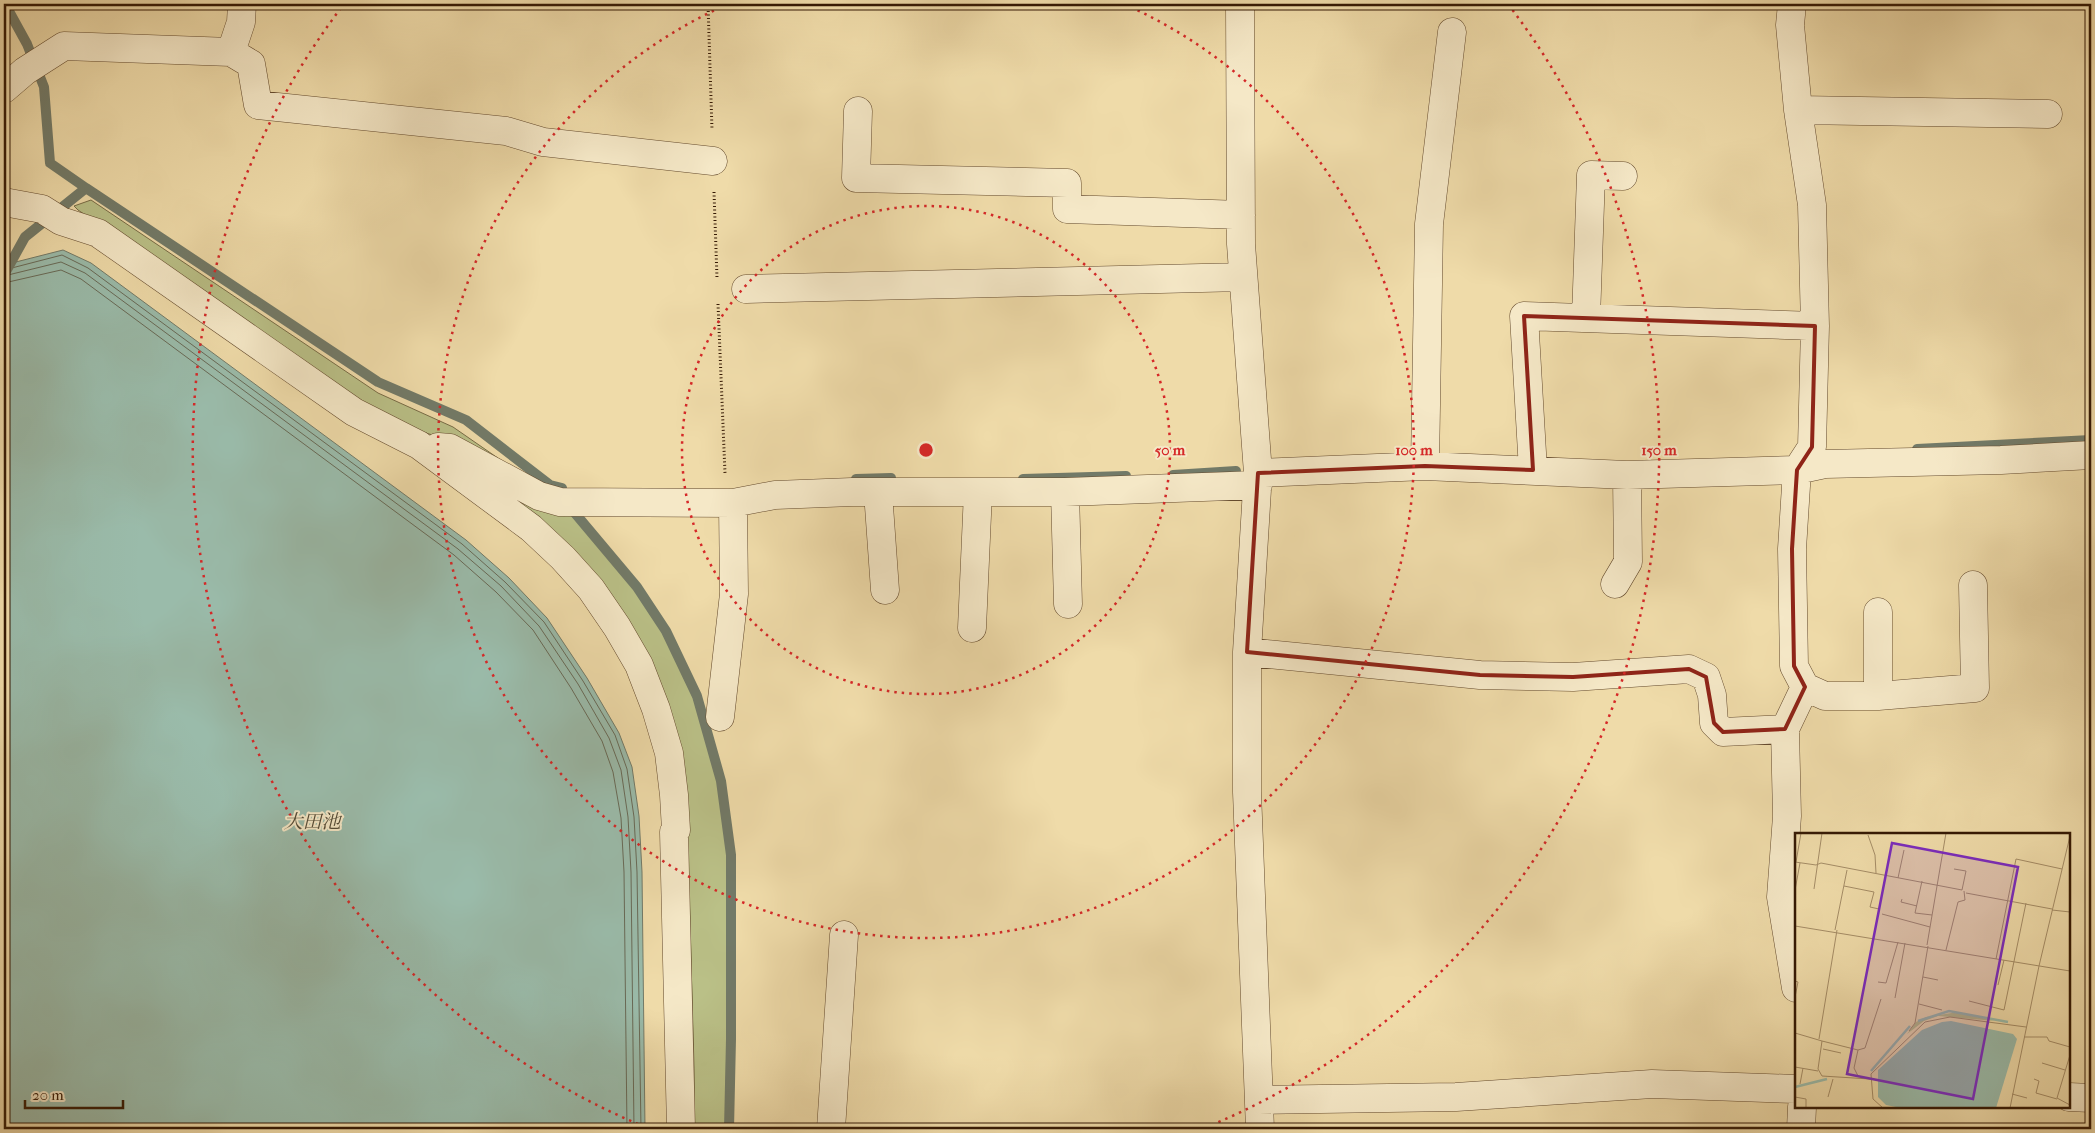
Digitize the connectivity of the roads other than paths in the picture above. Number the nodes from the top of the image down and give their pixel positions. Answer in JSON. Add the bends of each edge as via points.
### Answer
{"nodes":[{"id":1,"x":242,"y":4,"type":"edge"},
{"id":2,"x":1240,"y":4,"type":"edge"},
{"id":3,"x":1792,"y":4,"type":"edge"},
{"id":4,"x":1452,"y":32,"type":"dead end"},
{"id":5,"x":231,"y":52,"type":"junction"},
{"id":6,"x":4,"y":90,"type":"edge"},
{"id":7,"x":1798,"y":110,"type":"junction"},
{"id":8,"x":858,"y":111,"type":"dead end"},
{"id":9,"x":2048,"y":114,"type":"dead end"},
{"id":10,"x":713,"y":161,"type":"road end"},
{"id":11,"x":1623,"y":176,"type":"dead end"},
{"id":12,"x":4,"y":202,"type":"edge"},
{"id":13,"x":1241,"y":215,"type":"junction"},
{"id":14,"x":1243,"y":277,"type":"junction"},
{"id":15,"x":746,"y":289,"type":"dead end"},
{"id":16,"x":1586,"y":318,"type":"junction"},
{"id":17,"x":1815,"y":326,"type":"junction"},
{"id":18,"x":419,"y":445,"type":"junction"},
{"id":19,"x":2091,"y":455,"type":"edge"},
{"id":20,"x":1425,"y":466,"type":"junction"},
{"id":21,"x":1533,"y":470,"type":"junction"},
{"id":22,"x":1798,"y":470,"type":"junction"},
{"id":23,"x":1627,"y":475,"type":"junction"},
{"id":24,"x":1258,"y":479,"type":"junction"},
{"id":25,"x":878,"y":492,"type":"junction"},
{"id":26,"x":978,"y":492,"type":"junction"},
{"id":27,"x":1066,"y":492,"type":"junction"},
{"id":28,"x":733,"y":503,"type":"junction"},
{"id":29,"x":1615,"y":584,"type":"dead end"},
{"id":30,"x":1973,"y":585,"type":"dead end"},
{"id":31,"x":885,"y":590,"type":"dead end"},
{"id":32,"x":1068,"y":604,"type":"dead end"},
{"id":33,"x":1878,"y":612,"type":"dead end"},
{"id":34,"x":972,"y":628,"type":"dead end"},
{"id":35,"x":1247,"y":652,"type":"junction"},
{"id":36,"x":1805,"y":687,"type":"junction"},
{"id":37,"x":1878,"y":696,"type":"junction"},
{"id":38,"x":720,"y":717,"type":"dead end"},
{"id":39,"x":1785,"y":729,"type":"junction"},
{"id":40,"x":844,"y":936,"type":"dead end"},
{"id":41,"x":1795,"y":982,"type":"edge"},
{"id":42,"x":1795,"y":1089,"type":"edge"},
{"id":43,"x":2070,"y":1097,"type":"edge"},
{"id":44,"x":2091,"y":1098,"type":"edge"},
{"id":45,"x":1259,"y":1100,"type":"junction"},
{"id":46,"x":1802,"y":1108,"type":"edge"},
{"id":47,"x":680,"y":1129,"type":"edge"},
{"id":48,"x":831,"y":1129,"type":"edge"},
{"id":49,"x":1260,"y":1129,"type":"edge"},
{"id":50,"x":1801,"y":1129,"type":"edge"}],
"edges":[{"from":1,"to":5,"type":"street","via":[[241,22]]},
{"from":2,"to":13,"type":"street"},
{"from":3,"to":7,"type":"street","via":[[1790,25]]},
{"from":4,"to":20,"type":"street","via":[[1429,224]]},
{"from":5,"to":6,"type":"street","via":[[64,46]]},
{"from":5,"to":10,"type":"street","via":[[251,64],[258,105],[506,131],[543,142]]},
{"from":7,"to":9,"type":"street"},
{"from":7,"to":17,"type":"street","via":[[1812,205]]},
{"from":8,"to":13,"type":"street","via":[[856,178],[1067,183],[1067,209]]},
{"from":11,"to":16,"type":"street","via":[[1591,175]]},
{"from":12,"to":18,"type":"street","via":[[52,215],[98,233],[354,412]]},
{"from":13,"to":14,"type":"street"},
{"from":14,"to":15,"type":"street"},
{"from":14,"to":24,"type":"street"},
{"from":16,"to":17,"type":"street"},
{"from":16,"to":21,"type":"street","via":[[1524,316]]},
{"from":17,"to":22,"type":"street","via":[[1812,447]]},
{"from":18,"to":28,"type":"street","via":[[450,448],[539,496],[564,502]]},
{"from":18,"to":47,"type":"street","via":[[532,528],[591,589],[639,665],[656,709],[669,753],[674,795]]},
{"from":19,"to":22,"type":"street","via":[[1825,464]]},
{"from":20,"to":21,"type":"street"},
{"from":20,"to":24,"type":"street"},
{"from":21,"to":23,"type":"street"},
{"from":22,"to":23,"type":"street"},
{"from":22,"to":36,"type":"street","via":[[1792,549],[1794,666]]},
{"from":23,"to":29,"type":"street","via":[[1628,562]]},
{"from":24,"to":27,"type":"street"},
{"from":24,"to":35,"type":"street"},
{"from":25,"to":26,"type":"street"},
{"from":25,"to":28,"type":"street","via":[[775,494]]},
{"from":25,"to":31,"type":"street"},
{"from":26,"to":27,"type":"street"},
{"from":26,"to":34,"type":"street"},
{"from":27,"to":32,"type":"street"},
{"from":28,"to":38,"type":"street","via":[[734,594]]},
{"from":30,"to":37,"type":"street","via":[[1975,688]]},
{"from":33,"to":37,"type":"street"},
{"from":35,"to":39,"type":"street","via":[[1480,675],[1573,677],[1689,669],[1706,677],[1712,695],[1714,723],[1723,732]]},
{"from":35,"to":45,"type":"street","via":[[1247,792]]},
{"from":36,"to":37,"type":"street","via":[[1825,696]]},
{"from":36,"to":39,"type":"street"},
{"from":39,"to":41,"type":"street","via":[[1788,816],[1781,897]]},
{"from":40,"to":48,"type":"street"},
{"from":42,"to":45,"type":"street","via":[[1652,1084],[1456,1097]]},
{"from":43,"to":44,"type":"street"},
{"from":45,"to":49,"type":"street"},
{"from":46,"to":50,"type":"street"}]}
